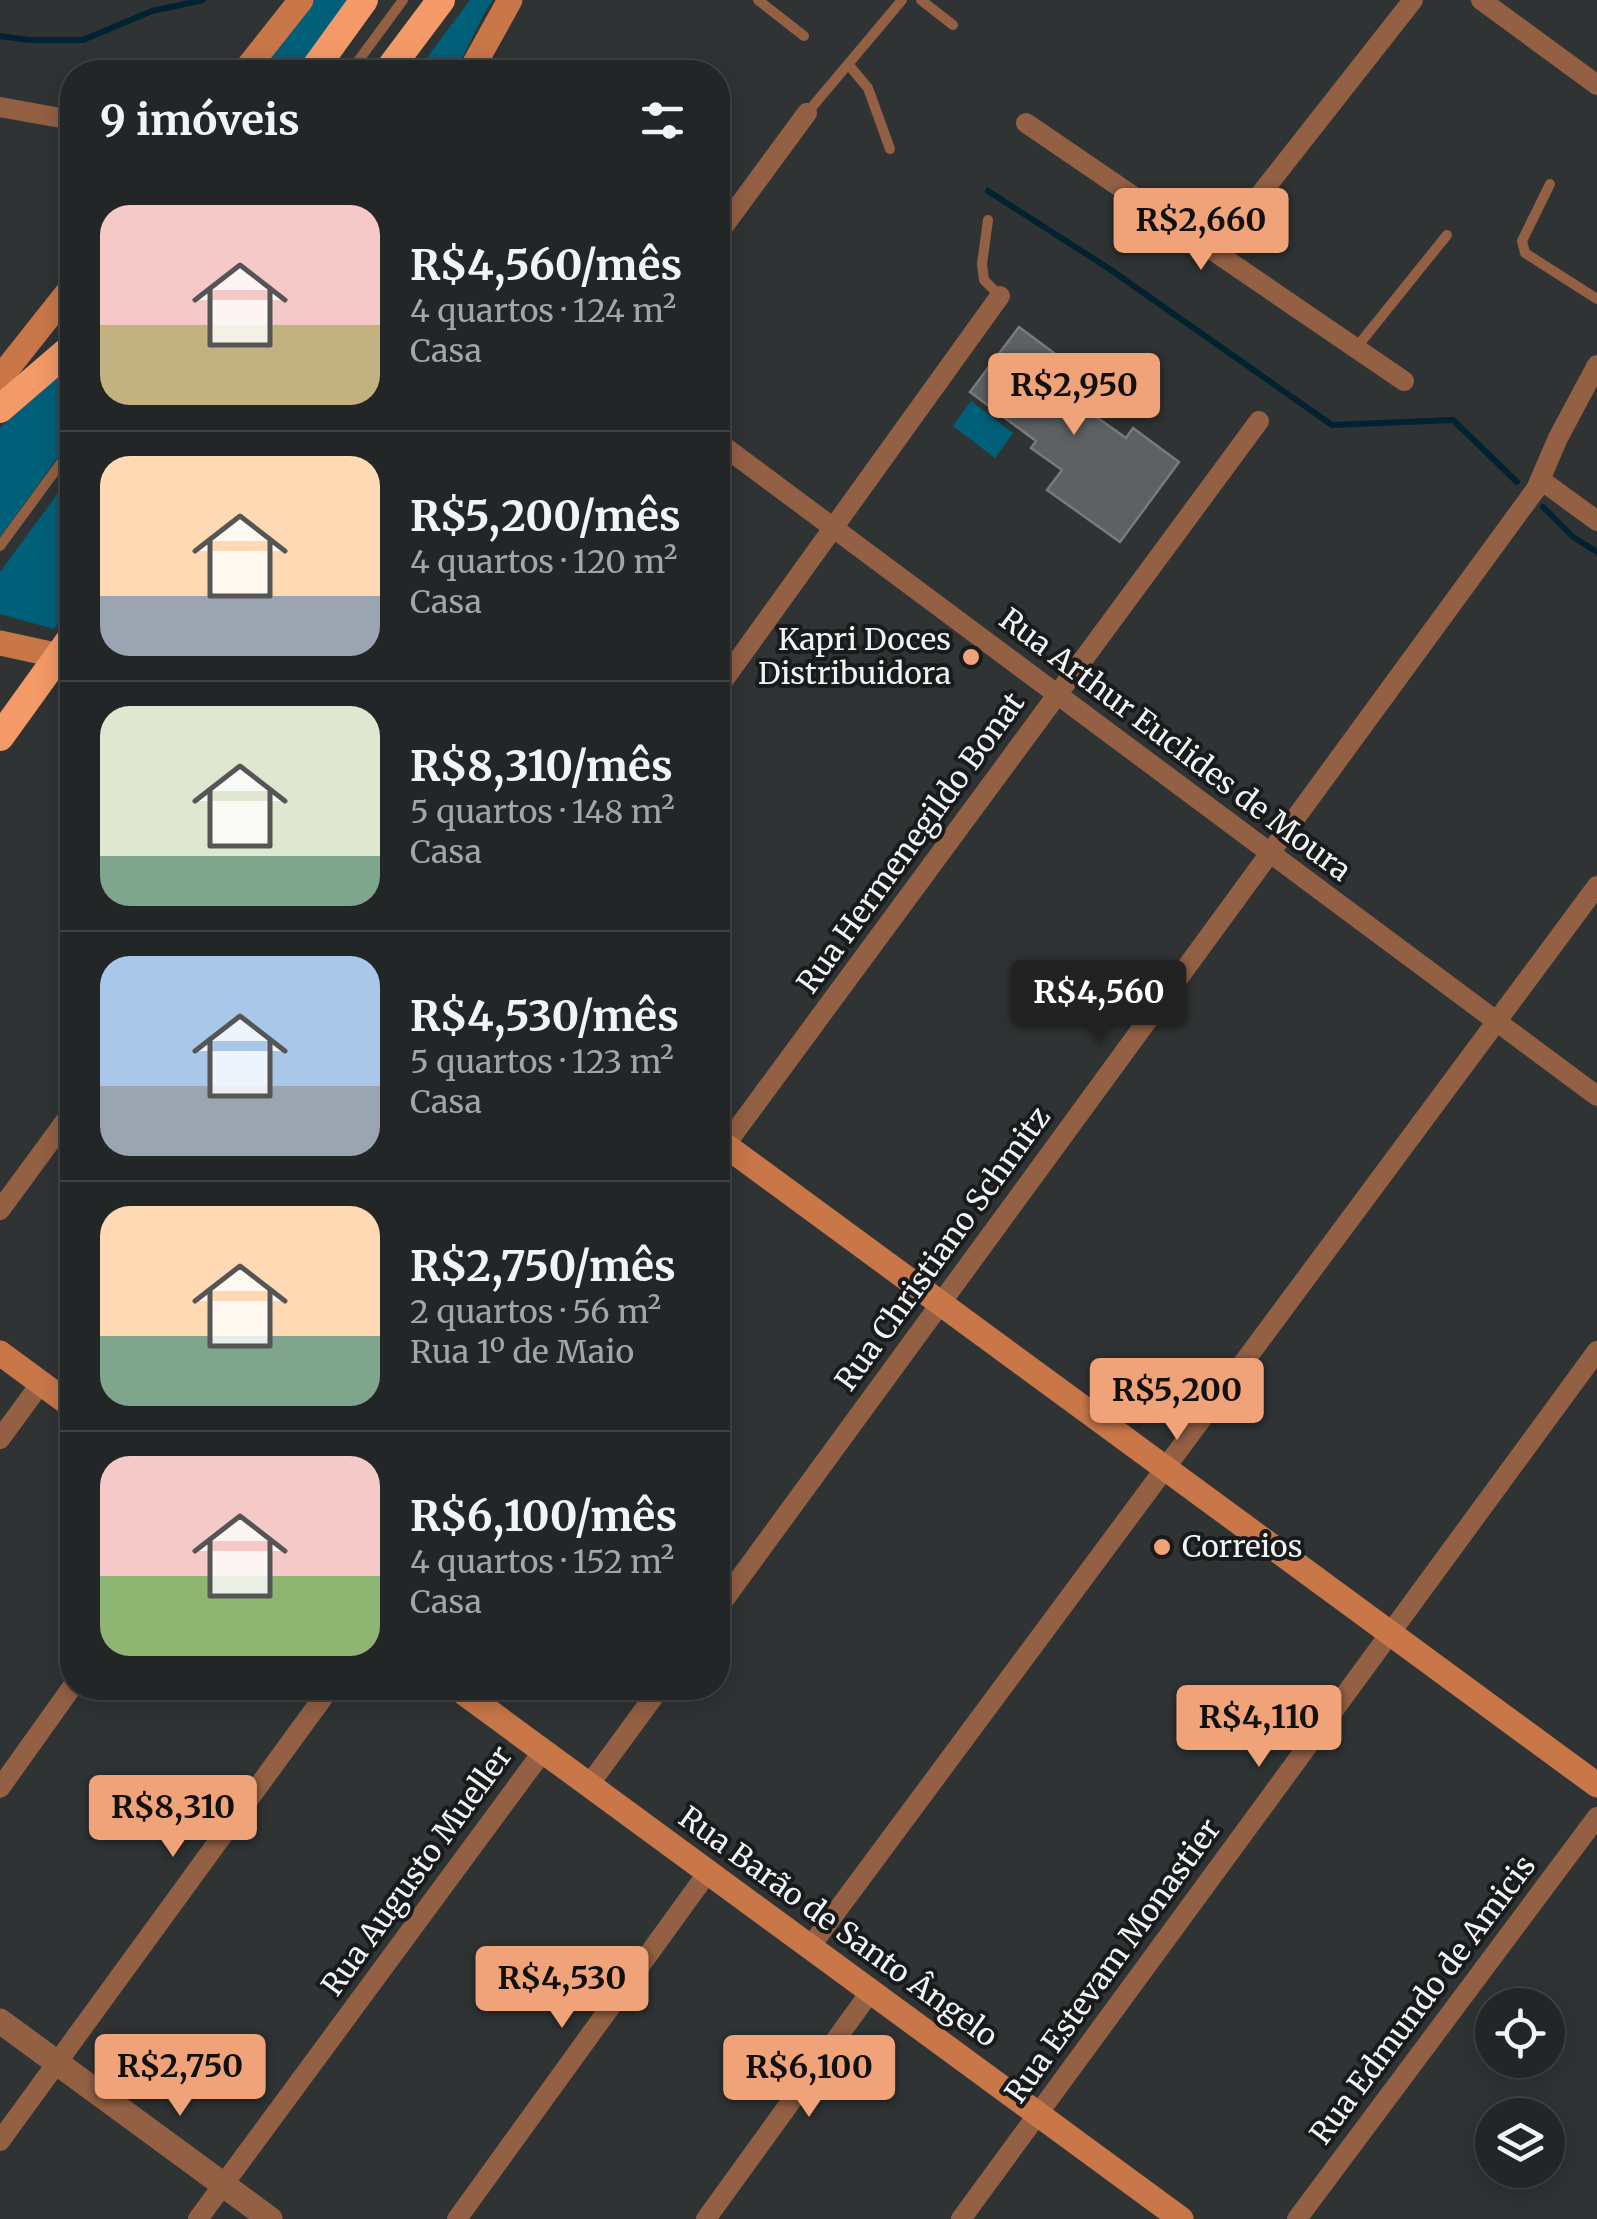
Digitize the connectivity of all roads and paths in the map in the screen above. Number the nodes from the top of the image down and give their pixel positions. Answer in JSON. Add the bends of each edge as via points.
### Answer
{"nodes":[{"id":1,"x":301,"y":0,"type":"edge"},
{"id":2,"x":364,"y":0,"type":"edge"},
{"id":3,"x":403,"y":0,"type":"edge"},
{"id":4,"x":440,"y":0,"type":"edge"},
{"id":5,"x":510,"y":0,"type":"edge"},
{"id":6,"x":758,"y":0,"type":"edge"},
{"id":7,"x":902,"y":0,"type":"edge"},
{"id":8,"x":921,"y":0,"type":"edge"},
{"id":9,"x":1413,"y":0,"type":"edge"},
{"id":10,"x":1480,"y":0,"type":"edge"},
{"id":11,"x":953,"y":26,"type":"dead end"},
{"id":12,"x":804,"y":36,"type":"dead end"},
{"id":13,"x":254,"y":60,"type":"edge"},
{"id":14,"x":321,"y":60,"type":"edge"},
{"id":15,"x":359,"y":60,"type":"edge"},
{"id":16,"x":396,"y":60,"type":"edge"},
{"id":17,"x":477,"y":60,"type":"edge"},
{"id":18,"x":848,"y":64,"type":"junction"},
{"id":19,"x":1597,"y":85,"type":"edge"},
{"id":20,"x":0,"y":108,"type":"edge"},
{"id":21,"x":806,"y":113,"type":"joint"},
{"id":22,"x":60,"y":118,"type":"edge"},
{"id":23,"x":1026,"y":124,"type":"dead end"},
{"id":24,"x":890,"y":149,"type":"dead end"},
{"id":25,"x":1550,"y":184,"type":"dead end"},
{"id":26,"x":730,"y":218,"type":"edge"},
{"id":27,"x":988,"y":220,"type":"dead end"},
{"id":28,"x":1447,"y":235,"type":"dead end"},
{"id":29,"x":1215,"y":252,"type":"junction"},
{"id":30,"x":1000,"y":296,"type":"joint"},
{"id":31,"x":1597,"y":299,"type":"edge"},
{"id":32,"x":60,"y":302,"type":"edge"},
{"id":33,"x":1356,"y":348,"type":"junction"},
{"id":34,"x":60,"y":357,"type":"edge"},
{"id":35,"x":1597,"y":364,"type":"edge"},
{"id":36,"x":0,"y":378,"type":"edge"},
{"id":37,"x":1404,"y":380,"type":"dead end"},
{"id":38,"x":0,"y":409,"type":"edge"},
{"id":39,"x":1259,"y":421,"type":"dead end"},
{"id":40,"x":730,"y":451,"type":"edge"},
{"id":41,"x":60,"y":464,"type":"edge"},
{"id":42,"x":1538,"y":484,"type":"junction"},
{"id":43,"x":1597,"y":521,"type":"edge"},
{"id":44,"x":833,"y":528,"type":"junction"},
{"id":45,"x":0,"y":546,"type":"edge"},
{"id":46,"x":6,"y":649,"type":"edge"},
{"id":47,"x":60,"y":652,"type":"edge"},
{"id":48,"x":60,"y":663,"type":"edge"},
{"id":49,"x":730,"y":671,"type":"edge"},
{"id":50,"x":1057,"y":695,"type":"junction"},
{"id":51,"x":0,"y":736,"type":"edge"},
{"id":52,"x":1270,"y":853,"type":"junction"},
{"id":53,"x":1597,"y":886,"type":"edge"},
{"id":54,"x":1496,"y":1022,"type":"junction"},
{"id":55,"x":1597,"y":1096,"type":"edge"},
{"id":56,"x":60,"y":1128,"type":"edge"},
{"id":57,"x":730,"y":1134,"type":"edge"},
{"id":58,"x":730,"y":1154,"type":"edge"},
{"id":59,"x":0,"y":1210,"type":"edge"},
{"id":60,"x":940,"y":1303,"type":"junction"},
{"id":61,"x":1597,"y":1351,"type":"edge"},
{"id":62,"x":0,"y":1353,"type":"edge"},
{"id":63,"x":42,"y":1383,"type":"junction"},
{"id":64,"x":60,"y":1397,"type":"edge"},
{"id":65,"x":0,"y":1439,"type":"edge"},
{"id":66,"x":1165,"y":1468,"type":"junction"},
{"id":67,"x":730,"y":1592,"type":"edge"},
{"id":68,"x":1390,"y":1634,"type":"junction"},
{"id":69,"x":63,"y":1700,"type":"edge"},
{"id":70,"x":321,"y":1700,"type":"edge"},
{"id":71,"x":473,"y":1700,"type":"edge"},
{"id":72,"x":651,"y":1700,"type":"edge"},
{"id":73,"x":543,"y":1751,"type":"junction"},
{"id":74,"x":589,"y":1784,"type":"junction"},
{"id":75,"x":1597,"y":1785,"type":"edge"},
{"id":76,"x":0,"y":1788,"type":"edge"},
{"id":77,"x":1597,"y":1817,"type":"edge"},
{"id":78,"x":708,"y":1872,"type":"junction"},
{"id":79,"x":810,"y":1946,"type":"junction"},
{"id":80,"x":870,"y":1991,"type":"junction"},
{"id":81,"x":0,"y":2020,"type":"edge"},
{"id":82,"x":57,"y":2062,"type":"junction"},
{"id":83,"x":1038,"y":2114,"type":"junction"},
{"id":84,"x":0,"y":2141,"type":"edge"},
{"id":85,"x":224,"y":2184,"type":"junction"},
{"id":86,"x":198,"y":2219,"type":"edge"},
{"id":87,"x":270,"y":2219,"type":"edge"},
{"id":88,"x":457,"y":2219,"type":"edge"},
{"id":89,"x":706,"y":2219,"type":"edge"},
{"id":90,"x":961,"y":2219,"type":"edge"},
{"id":91,"x":1181,"y":2219,"type":"edge"},
{"id":92,"x":1297,"y":2219,"type":"edge"}],
"edges":[{"from":1,"to":13,"type":"main road"},
{"from":2,"to":14,"type":"highway"},
{"from":3,"to":15,"type":"lane"},
{"from":4,"to":16,"type":"highway"},
{"from":5,"to":17,"type":"main road"},
{"from":6,"to":12,"type":"lane"},
{"from":7,"to":18,"type":"lane"},
{"from":8,"to":11,"type":"lane"},
{"from":9,"to":29,"type":"street"},
{"from":10,"to":19,"type":"street"},
{"from":18,"to":21,"type":"lane"},
{"from":18,"to":24,"type":"lane","via":[[868,88]]},
{"from":20,"to":22,"type":"street"},
{"from":21,"to":26,"type":"street"},
{"from":23,"to":29,"type":"street"},
{"from":25,"to":31,"type":"lane","via":[[1522,248]]},
{"from":27,"to":30,"type":"lane","via":[[984,280]]},
{"from":28,"to":33,"type":"lane"},
{"from":29,"to":33,"type":"street"},
{"from":30,"to":44,"type":"street"},
{"from":32,"to":36,"type":"main road"},
{"from":33,"to":37,"type":"street"},
{"from":34,"to":38,"type":"highway"},
{"from":35,"to":42,"type":"street","name":"Rua Christiano Schmitz"},
{"from":39,"to":50,"type":"street","name":"Rua Hermenegildo Bonat"},
{"from":40,"to":44,"type":"street","name":"Rua Arthur Euclides de Moura"},
{"from":41,"to":45,"type":"lane"},
{"from":42,"to":43,"type":"street"},
{"from":42,"to":52,"type":"street","name":"Rua Christiano Schmitz"},
{"from":44,"to":49,"type":"street"},
{"from":44,"to":50,"type":"street","name":"Rua Arthur Euclides de Moura"},
{"from":46,"to":47,"type":"main road"},
{"from":48,"to":51,"type":"highway"},
{"from":50,"to":52,"type":"street","name":"Rua Arthur Euclides de Moura"},
{"from":50,"to":57,"type":"street","name":"Rua Hermenegildo Bonat"},
{"from":52,"to":54,"type":"street","name":"Rua Arthur Euclides de Moura"},
{"from":52,"to":60,"type":"street","name":"Rua Christiano Schmitz"},
{"from":53,"to":54,"type":"street"},
{"from":54,"to":55,"type":"street","name":"Rua Arthur Euclides de Moura"},
{"from":54,"to":66,"type":"street"},
{"from":56,"to":59,"type":"street"},
{"from":58,"to":60,"type":"main road"},
{"from":60,"to":66,"type":"main road"},
{"from":60,"to":67,"type":"street","name":"Rua Christiano Schmitz"},
{"from":61,"to":68,"type":"street","name":"Rua Estevam Monastier"},
{"from":62,"to":63,"type":"main road"},
{"from":63,"to":64,"type":"main road"},
{"from":63,"to":65,"type":"street"},
{"from":66,"to":68,"type":"main road"},
{"from":66,"to":79,"type":"street"},
{"from":68,"to":75,"type":"main road"},
{"from":68,"to":83,"type":"street","name":"Rua Estevam Monastier"},
{"from":69,"to":76,"type":"street"},
{"from":70,"to":82,"type":"street"},
{"from":71,"to":73,"type":"main road","name":"Rua Barão de Santo Ângelo"},
{"from":72,"to":74,"type":"street"},
{"from":73,"to":74,"type":"main road","name":"Rua Barão de Santo Ângelo"},
{"from":73,"to":85,"type":"street","name":"Rua Augusto Mueller"},
{"from":74,"to":78,"type":"main road","name":"Rua Barão de Santo Ângelo"},
{"from":77,"to":92,"type":"street","name":"Rua Edmundo de Amicis"},
{"from":78,"to":79,"type":"main road","name":"Rua Barão de Santo Ângelo"},
{"from":78,"to":88,"type":"street"},
{"from":79,"to":80,"type":"main road","name":"Rua Barão de Santo Ângelo"},
{"from":80,"to":83,"type":"main road","name":"Rua Barão de Santo Ângelo"},
{"from":80,"to":89,"type":"street"},
{"from":81,"to":82,"type":"street"},
{"from":82,"to":84,"type":"street"},
{"from":82,"to":85,"type":"street"},
{"from":83,"to":90,"type":"street","name":"Rua Estevam Monastier"},
{"from":83,"to":91,"type":"main road","name":"Rua Barão de Santo Ângelo"},
{"from":85,"to":86,"type":"street","name":"Rua Augusto Mueller"},
{"from":85,"to":87,"type":"street"}]}
